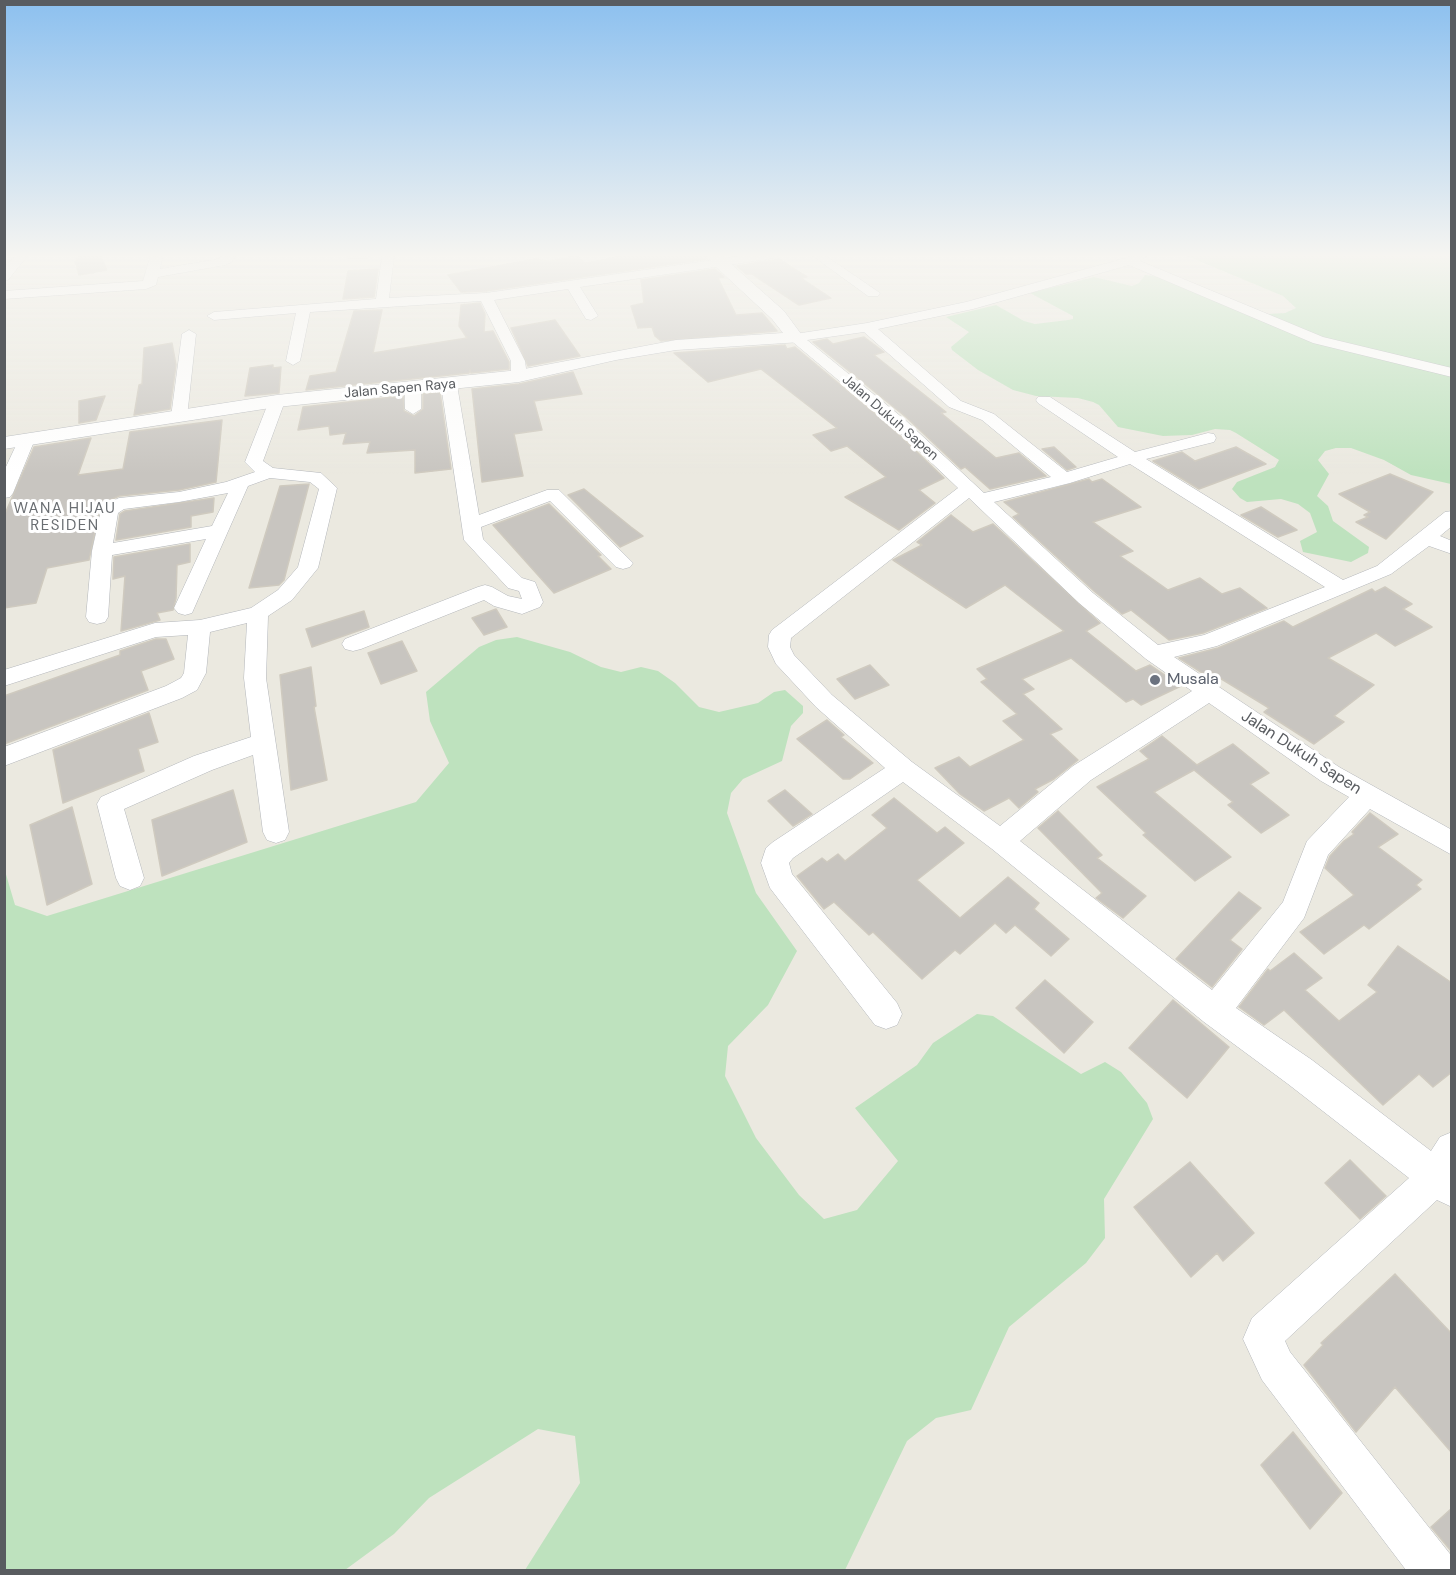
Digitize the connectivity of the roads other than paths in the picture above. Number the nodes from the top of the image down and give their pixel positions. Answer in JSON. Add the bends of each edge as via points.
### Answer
{"nodes":[{"id":1,"x":867,"y":327,"type":"edge"},
{"id":2,"x":300,"y":328,"type":"edge"},
{"id":3,"x":501,"y":328,"type":"edge"},
{"id":4,"x":787,"y":328,"type":"edge"},
{"id":5,"x":864,"y":328,"type":"edge"},
{"id":6,"x":1288,"y":328,"type":"edge"},
{"id":7,"x":189,"y":334,"type":"dead end"},
{"id":8,"x":795,"y":338,"type":"junction"},
{"id":9,"x":293,"y":361,"type":"dead end"},
{"id":10,"x":1452,"y":373,"type":"edge"},
{"id":11,"x":519,"y":376,"type":"junction"},
{"id":12,"x":449,"y":385,"type":"junction"},
{"id":13,"x":413,"y":387,"type":"junction"},
{"id":14,"x":1044,"y":399,"type":"dead end"},
{"id":15,"x":277,"y":401,"type":"junction"},
{"id":16,"x":413,"y":409,"type":"dead end"},
{"id":17,"x":179,"y":417,"type":"junction"},
{"id":18,"x":1208,"y":438,"type":"dead end"},
{"id":19,"x":27,"y":439,"type":"junction"},
{"id":20,"x":4,"y":443,"type":"edge"},
{"id":21,"x":1132,"y":458,"type":"junction"},
{"id":22,"x":268,"y":473,"type":"junction"},
{"id":23,"x":1064,"y":479,"type":"junction"},
{"id":24,"x":241,"y":483,"type":"junction"},
{"id":25,"x":4,"y":493,"type":"edge"},
{"id":26,"x":976,"y":494,"type":"junction"},
{"id":27,"x":1452,"y":516,"type":"edge"},
{"id":28,"x":471,"y":524,"type":"junction"},
{"id":29,"x":219,"y":531,"type":"junction"},
{"id":30,"x":1427,"y":538,"type":"junction"},
{"id":31,"x":1452,"y":548,"type":"edge"},
{"id":32,"x":102,"y":551,"type":"junction"},
{"id":33,"x":623,"y":563,"type":"dead end"},
{"id":34,"x":1342,"y":588,"type":"junction"},
{"id":35,"x":185,"y":608,"type":"dead end"},
{"id":36,"x":258,"y":614,"type":"junction"},
{"id":37,"x":97,"y":617,"type":"dead end"},
{"id":38,"x":200,"y":627,"type":"junction"},
{"id":39,"x":353,"y":644,"type":"dead end"},
{"id":40,"x":1155,"y":654,"type":"junction"},
{"id":41,"x":4,"y":678,"type":"edge"},
{"id":42,"x":1209,"y":692,"type":"junction"},
{"id":43,"x":264,"y":742,"type":"junction"},
{"id":44,"x":4,"y":757,"type":"edge"},
{"id":45,"x":903,"y":769,"type":"junction"},
{"id":46,"x":1367,"y":795,"type":"junction"},
{"id":47,"x":276,"y":832,"type":"dead end"},
{"id":48,"x":1001,"y":841,"type":"junction"},
{"id":49,"x":1452,"y":844,"type":"edge"},
{"id":50,"x":130,"y":878,"type":"dead end"},
{"id":51,"x":1215,"y":1011,"type":"junction"},
{"id":52,"x":885,"y":1014,"type":"dead end"},
{"id":53,"x":1447,"y":1171,"type":"edge"},
{"id":54,"x":1434,"y":1570,"type":"edge"}],
"edges":[{"from":1,"to":23,"type":"street","via":[[955,404],[987,417]]},
{"from":2,"to":9,"type":"street"},
{"from":3,"to":11,"type":"street","via":[[518,361]]},
{"from":4,"to":8,"type":"street"},
{"from":5,"to":8,"type":"street"},
{"from":6,"to":10,"type":"street","via":[[1318,340]]},
{"from":7,"to":17,"type":"street"},
{"from":8,"to":11,"type":"street","name":"Jalan Sapen Raya","via":[[676,345]]},
{"from":8,"to":26,"type":"street","name":"Jalan Dukuh Sapen","via":[[898,422]]},
{"from":11,"to":12,"type":"street","name":"Jalan Sapen Raya"},
{"from":12,"to":13,"type":"street","name":"Jalan Sapen Raya"},
{"from":12,"to":28,"type":"street"},
{"from":13,"to":15,"type":"street","name":"Jalan Sapen Raya"},
{"from":13,"to":16,"type":"street"},
{"from":14,"to":21,"type":"street"},
{"from":15,"to":17,"type":"street","name":"Jalan Sapen Raya"},
{"from":15,"to":22,"type":"street","via":[[254,462]]},
{"from":17,"to":19,"type":"street","name":"Jalan Sapen Raya"},
{"from":18,"to":21,"type":"street"},
{"from":19,"to":20,"type":"street","name":"Jalan Sapen Raya"},
{"from":19,"to":25,"type":"street"},
{"from":21,"to":23,"type":"street"},
{"from":21,"to":34,"type":"street"},
{"from":22,"to":24,"type":"street"},
{"from":22,"to":36,"type":"street","via":[[315,477],[328,488],[308,568],[285,595]]},
{"from":23,"to":26,"type":"street"},
{"from":24,"to":29,"type":"street"},
{"from":24,"to":32,"type":"street","via":[[179,498],[114,507],[107,514]]},
{"from":26,"to":40,"type":"street","name":"Jalan Dukuh Sapen","via":[[1086,598]]},
{"from":26,"to":45,"type":"street","via":[[780,635],[779,648],[784,658],[824,701]]},
{"from":27,"to":30,"type":"street"},
{"from":28,"to":33,"type":"street","via":[[552,494]]},
{"from":28,"to":39,"type":"street","via":[[474,540],[515,583],[528,587],[533,602],[522,607],[485,592]]},
{"from":29,"to":32,"type":"street"},
{"from":29,"to":35,"type":"street"},
{"from":30,"to":31,"type":"street"},
{"from":30,"to":34,"type":"street","via":[[1384,570]]},
{"from":32,"to":37,"type":"street"},
{"from":34,"to":40,"type":"street","via":[[1209,641]]},
{"from":36,"to":38,"type":"street"},
{"from":36,"to":43,"type":"street","via":[[255,678]]},
{"from":38,"to":41,"type":"street","via":[[155,630]]},
{"from":38,"to":44,"type":"street","via":[[195,673],[189,684]]},
{"from":40,"to":42,"type":"street","name":"Jalan Dukuh Sapen"},
{"from":42,"to":46,"type":"street","name":"Jalan Dukuh Sapen"},
{"from":42,"to":48,"type":"street","via":[[1082,773]]},
{"from":43,"to":47,"type":"street"},
{"from":43,"to":50,"type":"street","via":[[203,763],[110,804]]},
{"from":45,"to":48,"type":"street"},
{"from":45,"to":52,"type":"street","via":[[783,850],[775,863],[780,880]]},
{"from":46,"to":49,"type":"street","name":"Jalan Dukuh Sapen"},
{"from":46,"to":51,"type":"street","via":[[1317,849],[1294,909]]},
{"from":48,"to":51,"type":"street"},
{"from":51,"to":53,"type":"street"},
{"from":53,"to":54,"type":"street","via":[[1266,1332],[1263,1339],[1276,1366]]}]}
